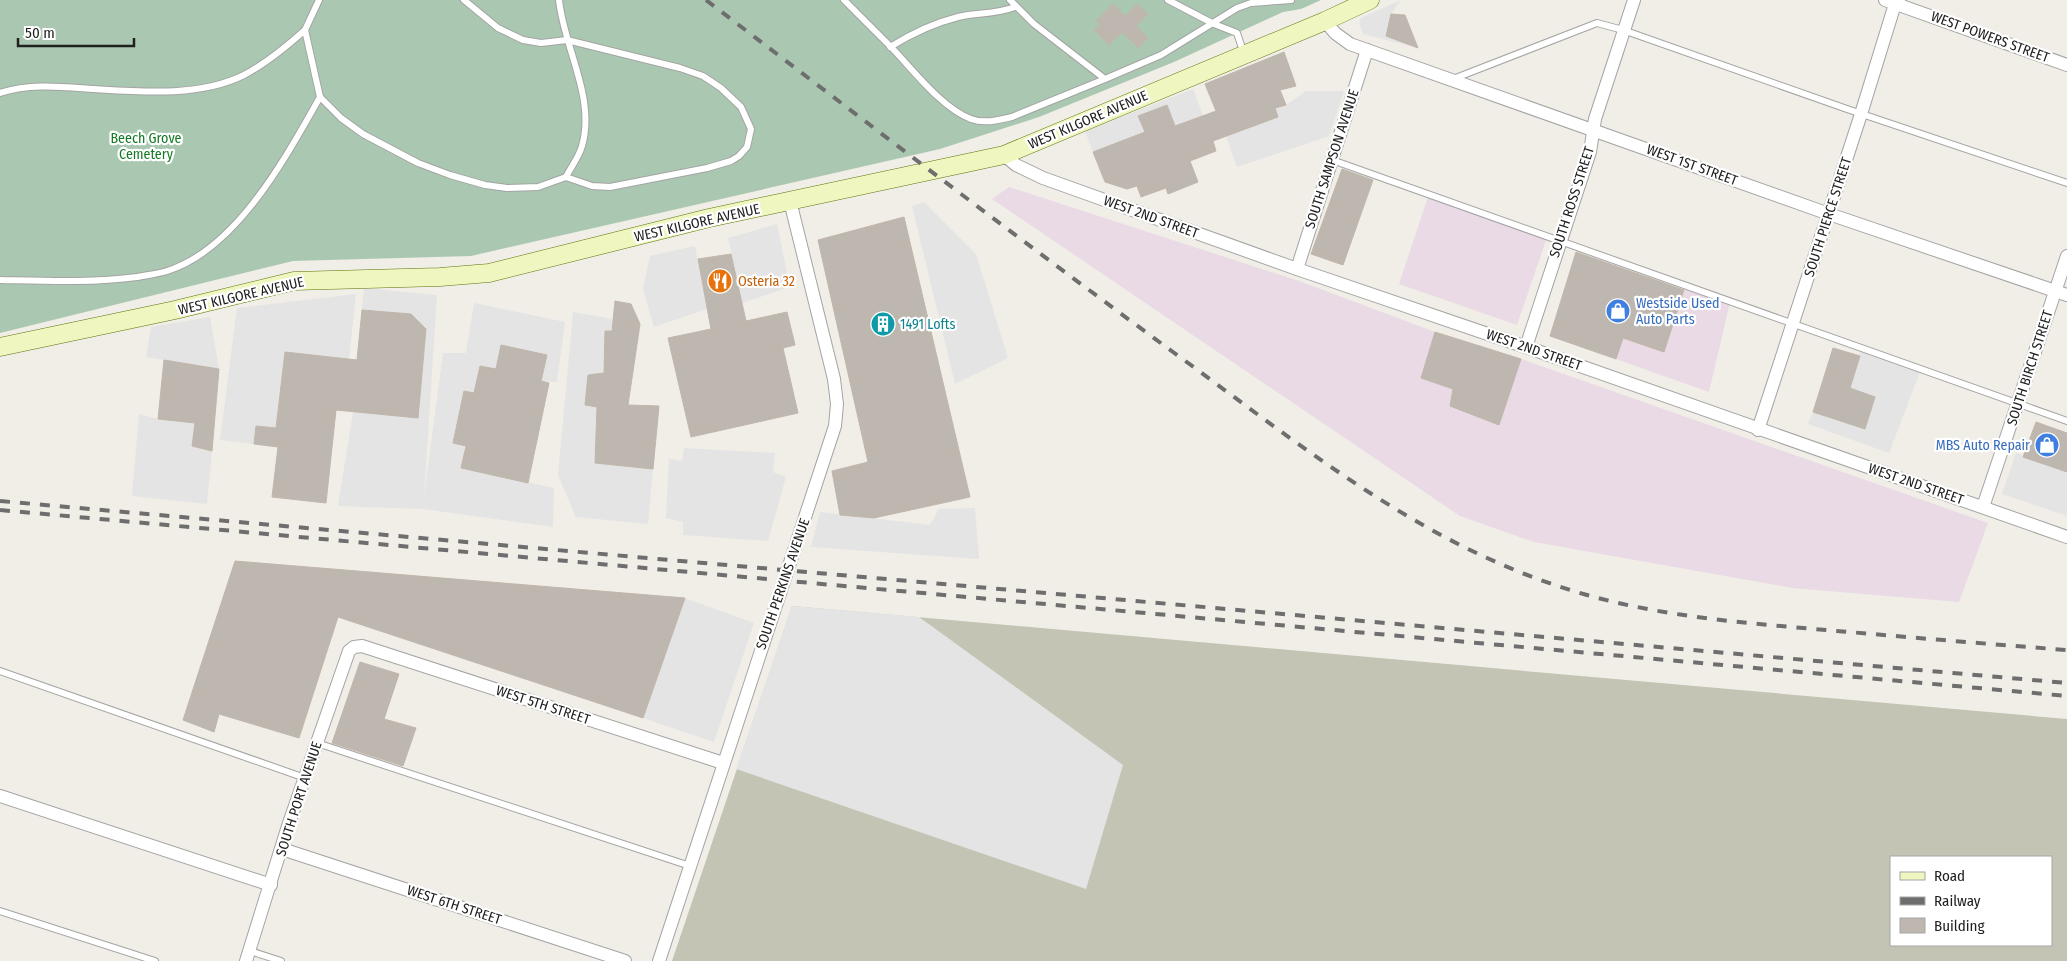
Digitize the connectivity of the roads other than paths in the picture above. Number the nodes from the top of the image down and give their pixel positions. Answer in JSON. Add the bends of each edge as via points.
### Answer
{"nodes":[{"id":1,"x":319,"y":0,"type":"edge"},
{"id":2,"x":464,"y":0,"type":"edge"},
{"id":3,"x":559,"y":0,"type":"edge"},
{"id":4,"x":844,"y":0,"type":"edge"},
{"id":5,"x":1010,"y":0,"type":"edge"},
{"id":6,"x":1168,"y":0,"type":"edge"},
{"id":7,"x":1291,"y":0,"type":"edge"},
{"id":8,"x":1370,"y":0,"type":"edge"},
{"id":9,"x":1634,"y":0,"type":"edge"},
{"id":10,"x":1893,"y":1,"type":"edge"},
{"id":11,"x":1015,"y":7,"type":"junction"},
{"id":12,"x":1325,"y":21,"type":"junction"},
{"id":13,"x":1214,"y":24,"type":"junction"},
{"id":14,"x":306,"y":30,"type":"junction"},
{"id":15,"x":1624,"y":30,"type":"junction"},
{"id":16,"x":567,"y":40,"type":"junction"},
{"id":17,"x":890,"y":47,"type":"junction"},
{"id":18,"x":1367,"y":50,"type":"junction"},
{"id":19,"x":1244,"y":54,"type":"junction"},
{"id":20,"x":2067,"y":64,"type":"edge"},
{"id":21,"x":1105,"y":79,"type":"junction"},
{"id":22,"x":1452,"y":80,"type":"junction"},
{"id":23,"x":0,"y":93,"type":"edge"},
{"id":24,"x":320,"y":97,"type":"junction"},
{"id":25,"x":1861,"y":114,"type":"junction"},
{"id":26,"x":1593,"y":130,"type":"junction"},
{"id":27,"x":1004,"y":155,"type":"junction"},
{"id":28,"x":1332,"y":160,"type":"junction"},
{"id":29,"x":566,"y":177,"type":"junction"},
{"id":30,"x":2067,"y":182,"type":"edge"},
{"id":31,"x":790,"y":201,"type":"junction"},
{"id":32,"x":1829,"y":214,"type":"junction"},
{"id":33,"x":1560,"y":241,"type":"junction"},
{"id":34,"x":2067,"y":256,"type":"edge"},
{"id":35,"x":1297,"y":269,"type":"junction"},
{"id":36,"x":0,"y":280,"type":"edge"},
{"id":37,"x":2061,"y":293,"type":"edge"},
{"id":38,"x":1793,"y":324,"type":"junction"},
{"id":39,"x":0,"y":347,"type":"edge"},
{"id":40,"x":1526,"y":347,"type":"junction"},
{"id":41,"x":2019,"y":403,"type":"junction"},
{"id":42,"x":2067,"y":421,"type":"edge"},
{"id":43,"x":1758,"y":430,"type":"junction"},
{"id":44,"x":1983,"y":507,"type":"junction"},
{"id":45,"x":2067,"y":537,"type":"edge"},
{"id":46,"x":362,"y":646,"type":"joint"},
{"id":47,"x":0,"y":671,"type":"edge"},
{"id":48,"x":317,"y":743,"type":"junction"},
{"id":49,"x":723,"y":763,"type":"junction"},
{"id":50,"x":305,"y":778,"type":"junction"},
{"id":51,"x":0,"y":796,"type":"edge"},
{"id":52,"x":282,"y":850,"type":"junction"},
{"id":53,"x":690,"y":866,"type":"junction"},
{"id":54,"x":271,"y":885,"type":"junction"},
{"id":55,"x":0,"y":911,"type":"edge"},
{"id":56,"x":248,"y":956,"type":"edge"},
{"id":57,"x":155,"y":961,"type":"edge"},
{"id":58,"x":281,"y":961,"type":"edge"},
{"id":59,"x":625,"y":961,"type":"edge"},
{"id":60,"x":659,"y":961,"type":"edge"}],
"edges":[{"from":1,"to":14,"type":"lane"},
{"from":2,"to":16,"type":"lane","via":[[498,28],[523,40],[541,43]]},
{"from":3,"to":16,"type":"lane"},
{"from":4,"to":17,"type":"lane"},
{"from":5,"to":11,"type":"lane"},
{"from":6,"to":13,"type":"lane"},
{"from":7,"to":13,"type":"lane","via":[[1251,3],[1237,8]]},
{"from":8,"to":12,"type":"main road","name":"WEST KILGORE AVENUE"},
{"from":9,"to":15,"type":"street","name":"SOUTH ROSS STREET"},
{"from":10,"to":20,"type":"street","name":"WEST POWERS STREET"},
{"from":10,"to":25,"type":"street","name":"SOUTH PIERCE STREET"},
{"from":11,"to":17,"type":"lane","via":[[1000,13],[941,22]]},
{"from":11,"to":21,"type":"lane"},
{"from":12,"to":18,"type":"street","name":"WEST 1ST STREET","via":[[1342,39]]},
{"from":12,"to":19,"type":"main road","name":"WEST KILGORE AVENUE"},
{"from":13,"to":19,"type":"lane","via":[[1237,32]]},
{"from":13,"to":21,"type":"lane","via":[[1161,56]]},
{"from":14,"to":23,"type":"lane","via":[[265,63],[218,84],[171,90],[121,91],[33,86]]},
{"from":14,"to":24,"type":"lane"},
{"from":15,"to":22,"type":"lane","via":[[1597,23]]},
{"from":15,"to":25,"type":"lane"},
{"from":15,"to":26,"type":"street","name":"SOUTH ROSS STREET"},
{"from":16,"to":29,"type":"lane","via":[[582,92],[584,134],[582,148]]},
{"from":16,"to":29,"type":"lane","via":[[703,76],[741,107],[751,129],[747,147],[739,156],[707,168],[610,187],[592,186]]},
{"from":17,"to":21,"type":"lane","via":[[952,108],[980,122],[1012,117]]},
{"from":18,"to":22,"type":"street","name":"WEST 1ST STREET"},
{"from":18,"to":28,"type":"street","name":"SOUTH SAMPSON AVENUE"},
{"from":19,"to":27,"type":"main road","name":"WEST KILGORE AVENUE"},
{"from":22,"to":26,"type":"street","name":"WEST 1ST STREET"},
{"from":24,"to":29,"type":"lane","via":[[363,134],[418,163],[450,175],[507,188],[538,187]]},
{"from":24,"to":36,"type":"lane","via":[[278,171],[256,200],[209,249],[193,260],[168,271],[122,279]]},
{"from":25,"to":30,"type":"lane"},
{"from":25,"to":32,"type":"street","name":"SOUTH PIERCE STREET"},
{"from":26,"to":32,"type":"street","name":"WEST 1ST STREET"},
{"from":26,"to":33,"type":"street","name":"SOUTH ROSS STREET","via":[[1590,152]]},
{"from":27,"to":31,"type":"main road","name":"WEST KILGORE AVENUE"},
{"from":27,"to":35,"type":"street","name":"WEST 2ND STREET","via":[[1016,165],[1043,178]]},
{"from":28,"to":33,"type":"lane"},
{"from":28,"to":35,"type":"street","name":"SOUTH SAMPSON AVENUE"},
{"from":31,"to":39,"type":"main road","name":"WEST KILGORE AVENUE","via":[[489,273],[294,280],[175,310]]},
{"from":31,"to":49,"type":"street","name":"SOUTH PERKINS AVENUE","via":[[834,379],[835,426]]},
{"from":32,"to":37,"type":"street","name":"WEST 1ST STREET"},
{"from":32,"to":38,"type":"street","name":"SOUTH PIERCE STREET"},
{"from":33,"to":38,"type":"lane"},
{"from":33,"to":40,"type":"street","name":"SOUTH ROSS STREET"},
{"from":34,"to":37,"type":"street","name":"SOUTH BIRCH STREET"},
{"from":35,"to":40,"type":"street","name":"WEST 2ND STREET"},
{"from":37,"to":41,"type":"street","name":"SOUTH BIRCH STREET"},
{"from":38,"to":41,"type":"lane"},
{"from":38,"to":43,"type":"street","name":"SOUTH PIERCE STREET"},
{"from":40,"to":43,"type":"street","name":"WEST 2ND STREET"},
{"from":41,"to":42,"type":"lane"},
{"from":41,"to":44,"type":"street","name":"SOUTH BIRCH STREET"},
{"from":43,"to":44,"type":"street","name":"WEST 2ND STREET"},
{"from":44,"to":45,"type":"street","name":"WEST 2ND STREET"},
{"from":46,"to":48,"type":"street","name":"SOUTH PORT AVENUE","via":[[349,651]]},
{"from":46,"to":49,"type":"street","name":"WEST 5TH STREET"},
{"from":47,"to":50,"type":"lane"},
{"from":48,"to":50,"type":"street","name":"SOUTH PORT AVENUE"},
{"from":48,"to":53,"type":"lane"},
{"from":49,"to":53,"type":"street","name":"SOUTH PERKINS AVENUE"},
{"from":50,"to":52,"type":"street","name":"SOUTH PORT AVENUE"},
{"from":51,"to":54,"type":"street"},
{"from":52,"to":54,"type":"street","name":"SOUTH PORT AVENUE"},
{"from":52,"to":59,"type":"street","name":"WEST 6TH STREET"},
{"from":53,"to":60,"type":"street","name":"SOUTH PERKINS AVENUE"},
{"from":54,"to":56,"type":"street","name":"SOUTH PORT AVENUE"},
{"from":55,"to":57,"type":"lane"},
{"from":56,"to":58,"type":"lane"}]}
